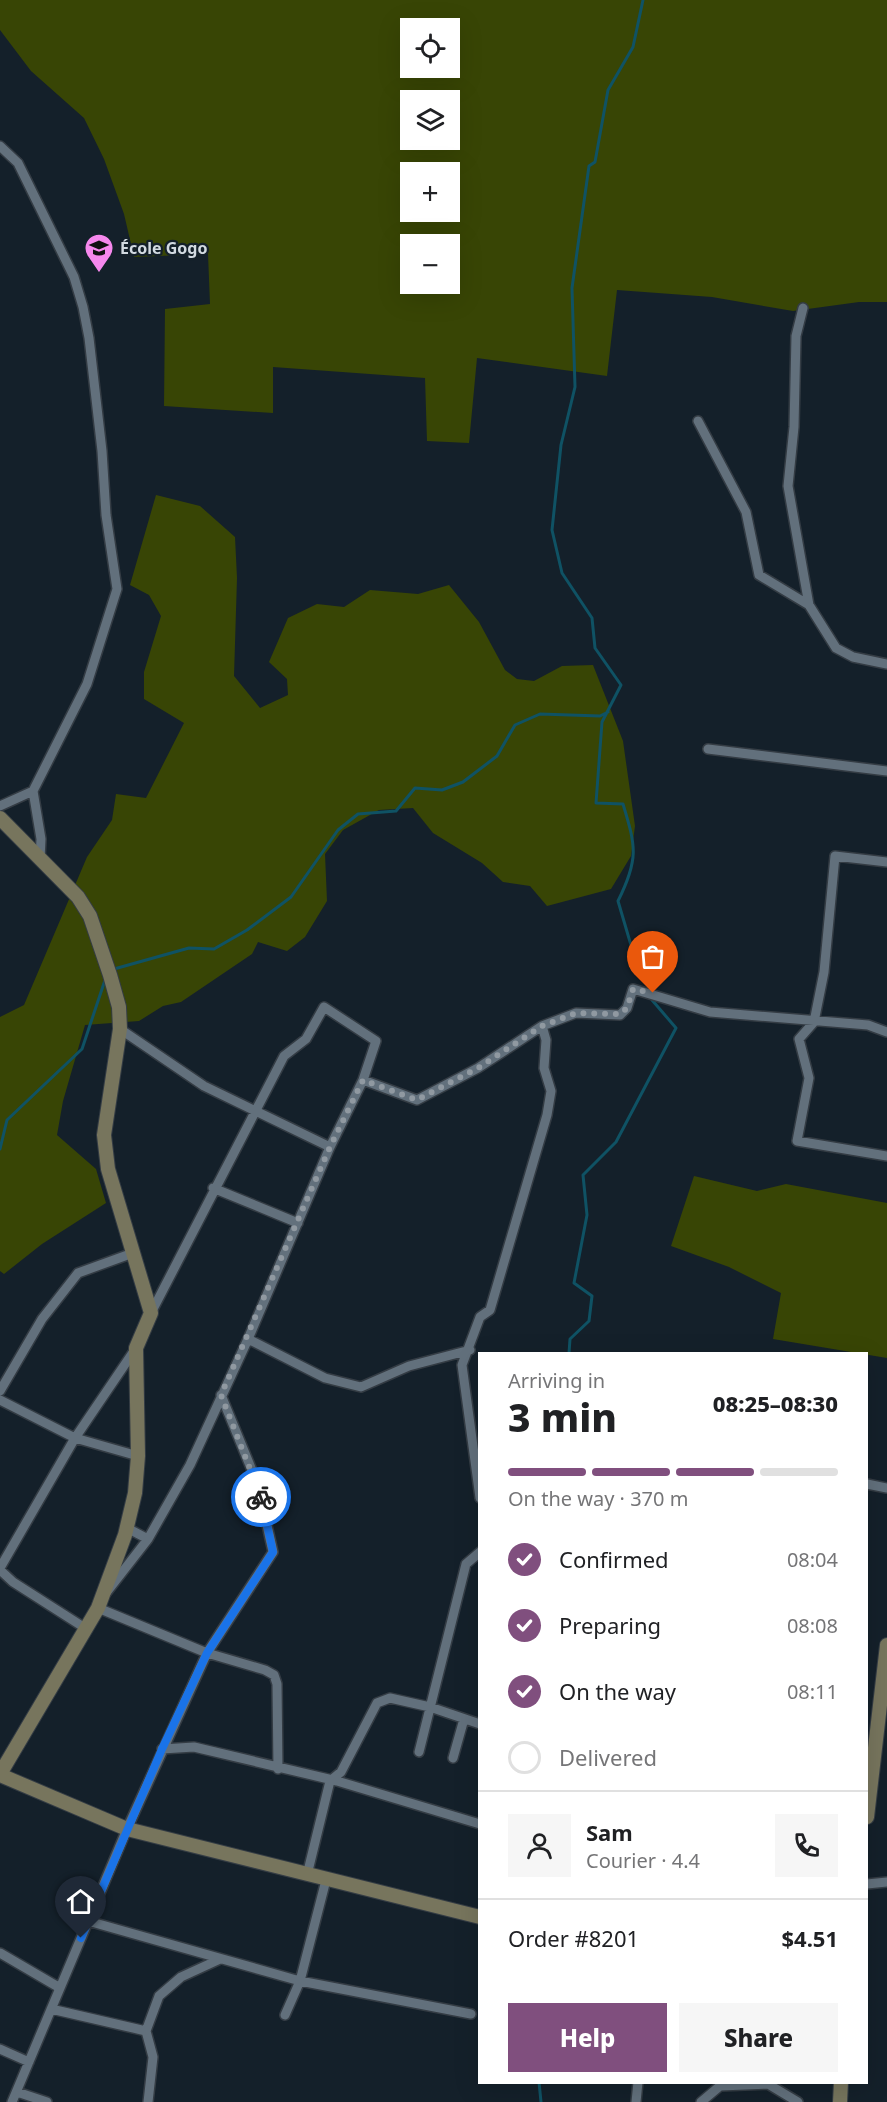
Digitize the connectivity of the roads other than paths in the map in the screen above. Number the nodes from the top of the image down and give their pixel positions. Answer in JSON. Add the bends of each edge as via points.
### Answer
{"nodes":[{"id":1,"x":0,"y":146,"type":"edge"},
{"id":2,"x":803,"y":308,"type":"dead end"},
{"id":3,"x":698,"y":421,"type":"dead end"},
{"id":4,"x":809,"y":605,"type":"junction"},
{"id":5,"x":887,"y":664,"type":"edge"},
{"id":6,"x":708,"y":749,"type":"dead end"},
{"id":7,"x":887,"y":771,"type":"edge"},
{"id":8,"x":33,"y":791,"type":"junction"},
{"id":9,"x":0,"y":806,"type":"edge"},
{"id":10,"x":0,"y":818,"type":"edge"},
{"id":11,"x":40,"y":859,"type":"junction"},
{"id":12,"x":887,"y":862,"type":"edge"},
{"id":13,"x":814,"y":1022,"type":"junction"},
{"id":14,"x":542,"y":1026,"type":"junction"},
{"id":15,"x":120,"y":1029,"type":"junction"},
{"id":16,"x":887,"y":1032,"type":"edge"},
{"id":17,"x":363,"y":1080,"type":"junction"},
{"id":18,"x":255,"y":1113,"type":"junction"},
{"id":19,"x":330,"y":1147,"type":"junction"},
{"id":20,"x":887,"y":1156,"type":"edge"},
{"id":21,"x":213,"y":1188,"type":"junction"},
{"id":22,"x":298,"y":1223,"type":"junction"},
{"id":23,"x":133,"y":1253,"type":"junction"},
{"id":24,"x":151,"y":1313,"type":"junction"},
{"id":25,"x":248,"y":1339,"type":"junction"},
{"id":26,"x":136,"y":1348,"type":"junction"},
{"id":27,"x":470,"y":1350,"type":"junction"},
{"id":28,"x":0,"y":1391,"type":"edge"},
{"id":29,"x":221,"y":1395,"type":"junction"},
{"id":30,"x":0,"y":1400,"type":"edge"},
{"id":31,"x":75,"y":1438,"type":"junction"},
{"id":32,"x":138,"y":1456,"type":"junction"},
{"id":33,"x":478,"y":1483,"type":"edge"},
{"id":34,"x":868,"y":1484,"type":"edge"},
{"id":35,"x":887,"y":1488,"type":"edge"},
{"id":36,"x":127,"y":1528,"type":"junction"},
{"id":37,"x":148,"y":1539,"type":"junction"},
{"id":38,"x":478,"y":1554,"type":"edge"},
{"id":39,"x":0,"y":1569,"type":"edge"},
{"id":40,"x":101,"y":1602,"type":"junction"},
{"id":41,"x":86,"y":1628,"type":"junction"},
{"id":42,"x":887,"y":1645,"type":"edge"},
{"id":43,"x":207,"y":1653,"type":"junction"},
{"id":44,"x":430,"y":1707,"type":"junction"},
{"id":45,"x":464,"y":1719,"type":"junction"},
{"id":46,"x":478,"y":1723,"type":"edge"},
{"id":47,"x":162,"y":1749,"type":"junction"},
{"id":48,"x":420,"y":1752,"type":"dead end"},
{"id":49,"x":453,"y":1758,"type":"dead end"},
{"id":50,"x":278,"y":1769,"type":"junction"},
{"id":51,"x":0,"y":1774,"type":"edge"},
{"id":52,"x":330,"y":1781,"type":"junction"},
{"id":53,"x":868,"y":1808,"type":"edge"},
{"id":54,"x":478,"y":1823,"type":"edge"},
{"id":55,"x":127,"y":1829,"type":"junction"},
{"id":56,"x":307,"y":1875,"type":"junction"},
{"id":57,"x":326,"y":1880,"type":"junction"},
{"id":58,"x":887,"y":1882,"type":"edge"},
{"id":59,"x":868,"y":1884,"type":"edge"},
{"id":60,"x":478,"y":1917,"type":"edge"},
{"id":61,"x":88,"y":1921,"type":"junction"},
{"id":62,"x":0,"y":1953,"type":"edge"},
{"id":63,"x":218,"y":1959,"type":"junction"},
{"id":64,"x":300,"y":1981,"type":"junction"},
{"id":65,"x":60,"y":1988,"type":"junction"},
{"id":66,"x":51,"y":2010,"type":"junction"},
{"id":67,"x":471,"y":2014,"type":"dead end"},
{"id":68,"x":285,"y":2015,"type":"dead end"},
{"id":69,"x":146,"y":2031,"type":"junction"},
{"id":70,"x":0,"y":2049,"type":"edge"},
{"id":71,"x":28,"y":2061,"type":"junction"},
{"id":72,"x":638,"y":2084,"type":"edge"},
{"id":73,"x":841,"y":2084,"type":"edge"},
{"id":74,"x":17,"y":2092,"type":"junction"},
{"id":75,"x":12,"y":2102,"type":"edge"},
{"id":76,"x":47,"y":2102,"type":"edge"},
{"id":77,"x":148,"y":2102,"type":"edge"},
{"id":78,"x":636,"y":2102,"type":"edge"},
{"id":79,"x":701,"y":2102,"type":"edge"},
{"id":80,"x":798,"y":2102,"type":"edge"},
{"id":81,"x":840,"y":2102,"type":"edge"}],
"edges":[{"from":1,"to":8,"type":"street","via":[[18,164],[74,277],[83,307],[117,589],[87,684]]},
{"from":2,"to":4,"type":"street","via":[[796,336],[788,486]]},
{"from":3,"to":4,"type":"street","via":[[746,512],[759,575]]},
{"from":4,"to":5,"type":"street","via":[[836,648],[853,657]]},
{"from":6,"to":7,"type":"street"},
{"from":8,"to":9,"type":"street"},
{"from":8,"to":11,"type":"street","via":[[41,839]]},
{"from":10,"to":11,"type":"street"},
{"from":11,"to":15,"type":"street","via":[[90,916],[110,975]]},
{"from":12,"to":13,"type":"street","via":[[835,856],[824,972]]},
{"from":13,"to":14,"type":"street","via":[[710,1012],[633,989],[627,1008],[620,1014],[576,1013]]},
{"from":13,"to":16,"type":"street","via":[[868,1025]]},
{"from":13,"to":20,"type":"street","via":[[799,1039],[808,1078],[797,1141]]},
{"from":14,"to":17,"type":"street","via":[[478,1068],[417,1100]]},
{"from":14,"to":27,"type":"street","via":[[546,1041],[544,1068],[551,1091],[547,1115],[490,1310],[480,1317]]},
{"from":15,"to":18,"type":"street","via":[[204,1086]]},
{"from":15,"to":23,"type":"street","via":[[104,1135],[108,1169]]},
{"from":17,"to":18,"type":"street","via":[[376,1041],[324,1007],[306,1040],[284,1056]]},
{"from":17,"to":19,"type":"street"},
{"from":18,"to":19,"type":"street"},
{"from":18,"to":21,"type":"street"},
{"from":19,"to":22,"type":"street"},
{"from":21,"to":22,"type":"street"},
{"from":21,"to":24,"type":"street"},
{"from":22,"to":25,"type":"street"},
{"from":23,"to":24,"type":"street"},
{"from":23,"to":28,"type":"street","via":[[78,1273],[42,1319]]},
{"from":24,"to":26,"type":"street"},
{"from":25,"to":27,"type":"street","via":[[325,1378],[362,1387],[409,1366]]},
{"from":25,"to":29,"type":"street"},
{"from":26,"to":31,"type":"street"},
{"from":26,"to":32,"type":"street"},
{"from":27,"to":33,"type":"street","via":[[462,1365]]},
{"from":29,"to":37,"type":"street","via":[[190,1465]]},
{"from":29,"to":43,"type":"street","via":[[258,1485],[273,1552]]},
{"from":30,"to":31,"type":"street"},
{"from":31,"to":32,"type":"street"},
{"from":31,"to":39,"type":"street"},
{"from":32,"to":36,"type":"street"},
{"from":34,"to":35,"type":"street"},
{"from":36,"to":37,"type":"street"},
{"from":36,"to":40,"type":"street"},
{"from":37,"to":40,"type":"street"},
{"from":38,"to":44,"type":"street","via":[[466,1564]]},
{"from":39,"to":41,"type":"street","via":[[13,1582]]},
{"from":40,"to":41,"type":"street"},
{"from":40,"to":43,"type":"street"},
{"from":41,"to":51,"type":"street"},
{"from":42,"to":53,"type":"street"},
{"from":43,"to":47,"type":"street"},
{"from":43,"to":50,"type":"street","via":[[274,1675]]},
{"from":44,"to":45,"type":"street"},
{"from":44,"to":48,"type":"street"},
{"from":44,"to":52,"type":"street","via":[[390,1698],[378,1703],[340,1772]]},
{"from":45,"to":46,"type":"street"},
{"from":45,"to":49,"type":"street"},
{"from":47,"to":50,"type":"street","via":[[194,1747]]},
{"from":47,"to":55,"type":"street"},
{"from":50,"to":52,"type":"street"},
{"from":51,"to":55,"type":"street"},
{"from":52,"to":54,"type":"street"},
{"from":52,"to":56,"type":"street"},
{"from":55,"to":56,"type":"street"},
{"from":55,"to":61,"type":"street"},
{"from":56,"to":57,"type":"street"},
{"from":57,"to":60,"type":"street"},
{"from":57,"to":64,"type":"street"},
{"from":58,"to":59,"type":"street"},
{"from":61,"to":63,"type":"street"},
{"from":61,"to":65,"type":"street"},
{"from":62,"to":65,"type":"street"},
{"from":63,"to":64,"type":"street"},
{"from":63,"to":69,"type":"street","via":[[181,1977],[159,1996]]},
{"from":64,"to":67,"type":"street"},
{"from":64,"to":68,"type":"street"},
{"from":65,"to":66,"type":"street"},
{"from":66,"to":69,"type":"street"},
{"from":66,"to":71,"type":"street"},
{"from":69,"to":77,"type":"street","via":[[153,2057]]},
{"from":70,"to":71,"type":"street"},
{"from":71,"to":74,"type":"street"},
{"from":72,"to":78,"type":"street"},
{"from":73,"to":81,"type":"street"},
{"from":74,"to":75,"type":"street"},
{"from":74,"to":76,"type":"street"},
{"from":79,"to":80,"type":"street","via":[[720,2086],[768,2084]]}]}
